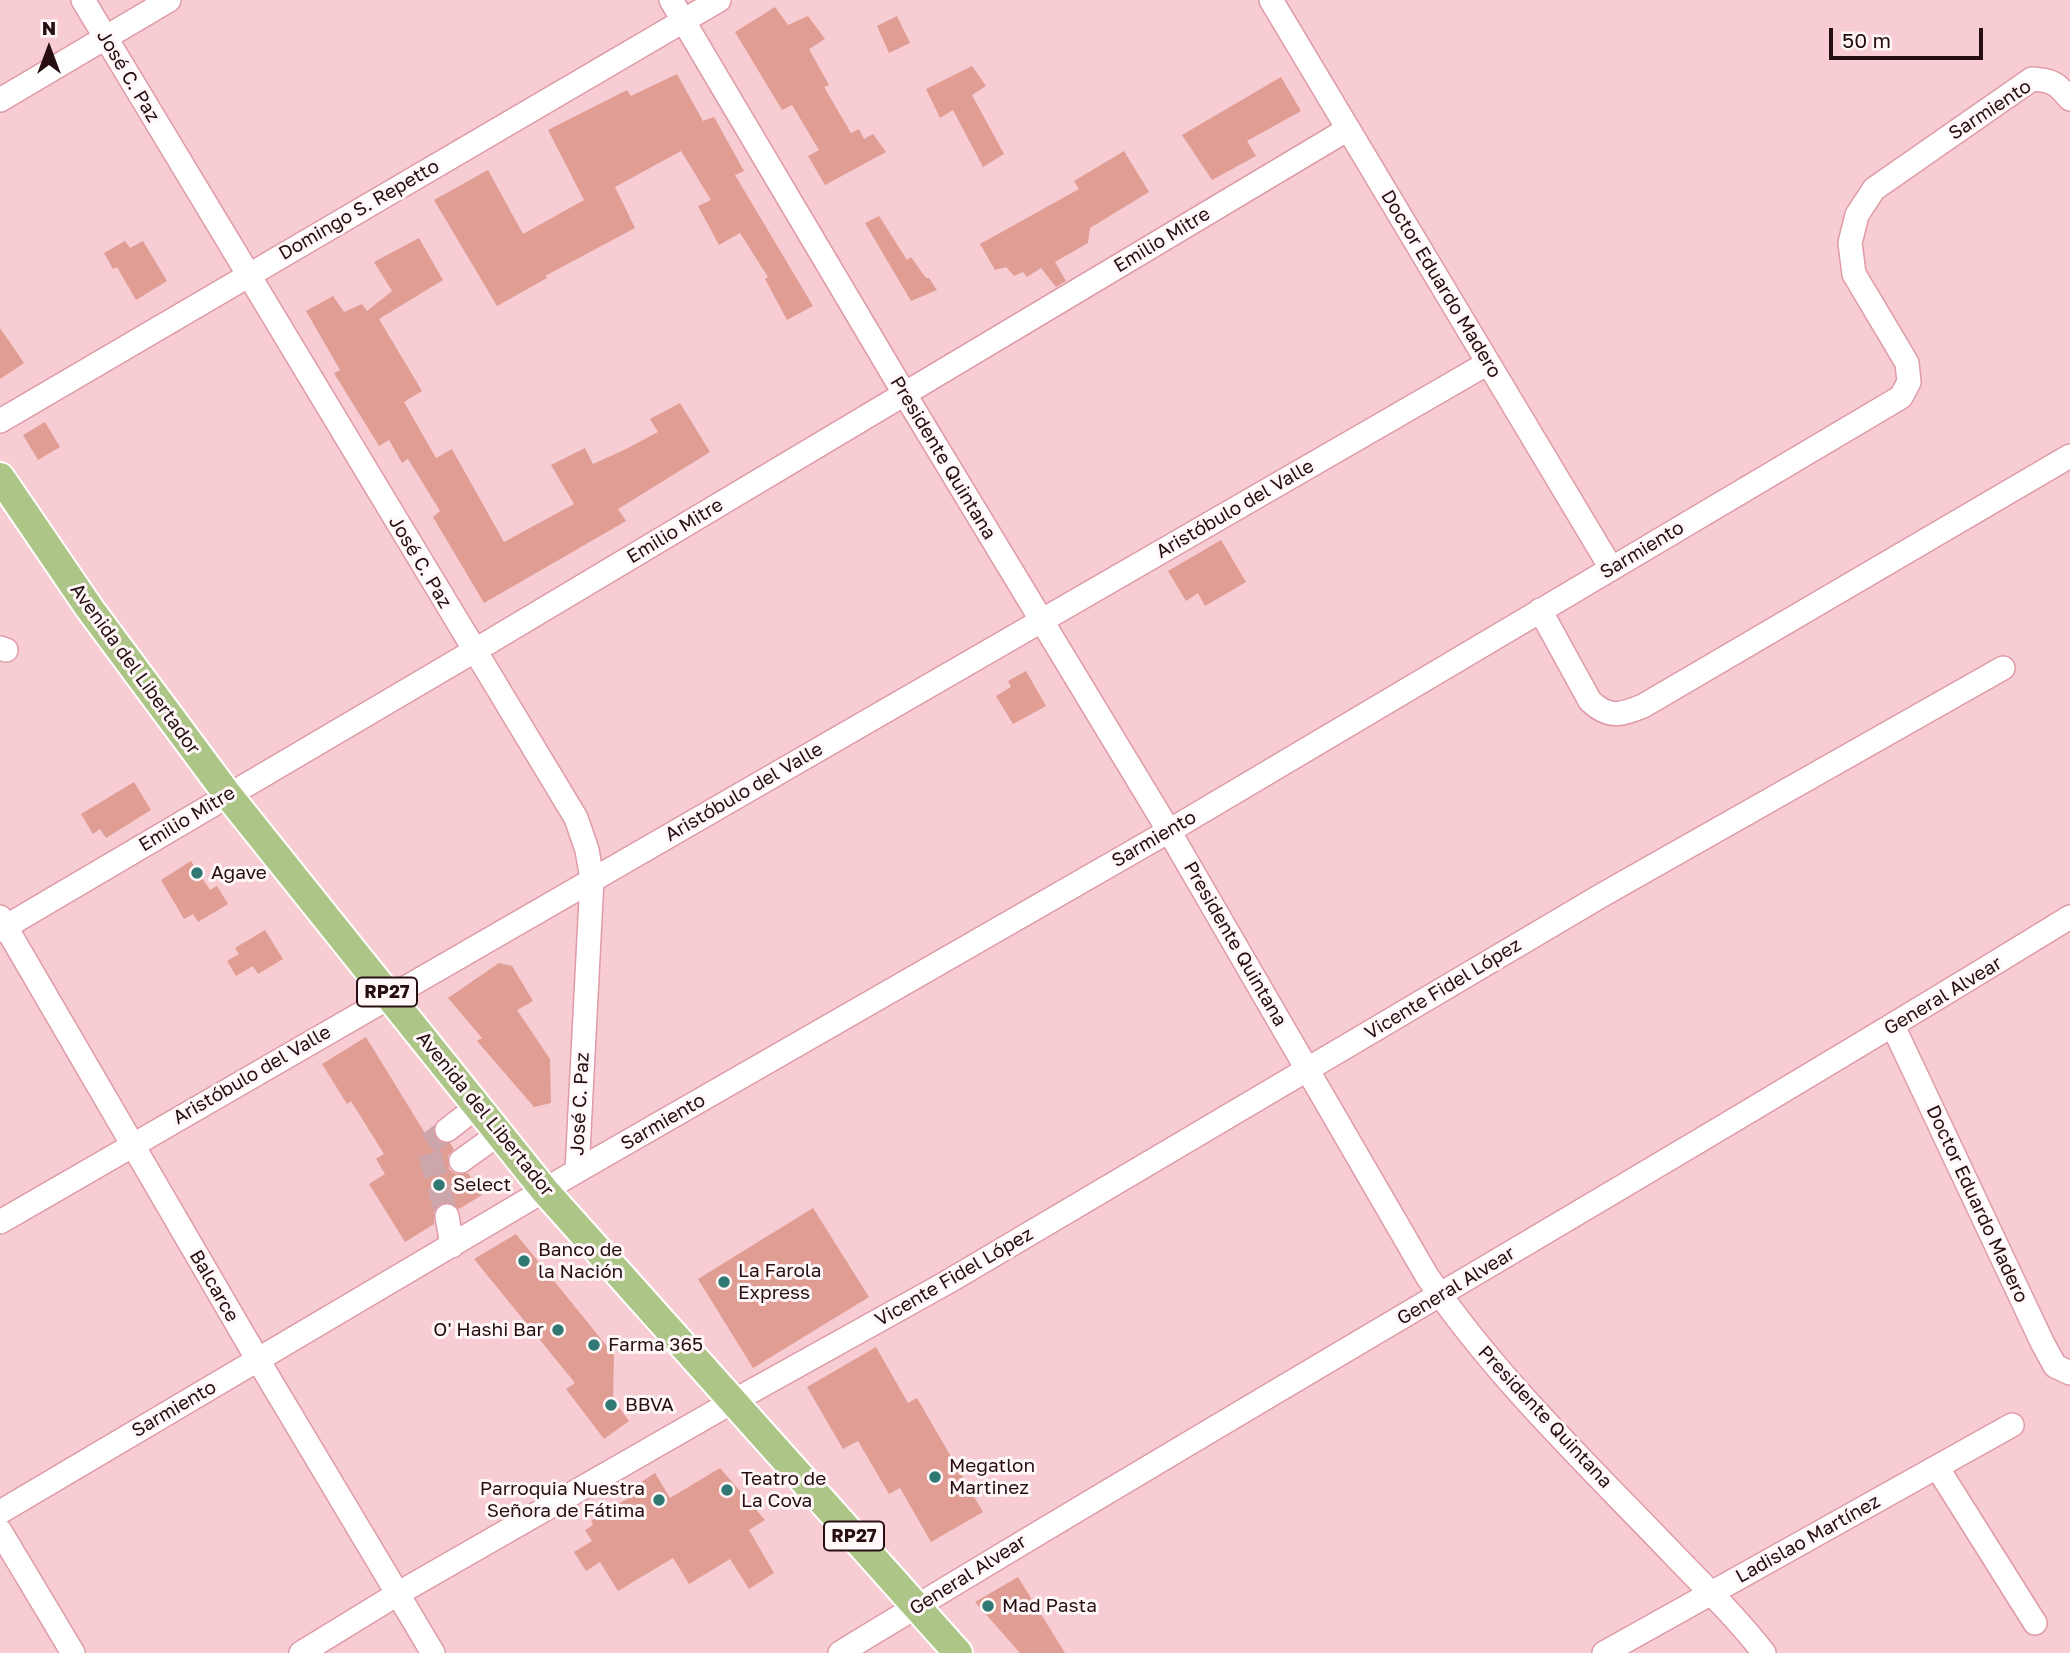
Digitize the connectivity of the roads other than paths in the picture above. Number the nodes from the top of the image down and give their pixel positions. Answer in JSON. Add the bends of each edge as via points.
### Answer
{"nodes":[{"id":1,"x":83,"y":0,"type":"edge"},
{"id":2,"x":169,"y":0,"type":"edge"},
{"id":3,"x":671,"y":0,"type":"edge"},
{"id":4,"x":719,"y":0,"type":"edge"},
{"id":5,"x":1271,"y":0,"type":"edge"},
{"id":6,"x":683,"y":21,"type":"junction"},
{"id":7,"x":105,"y":38,"type":"junction"},
{"id":8,"x":2070,"y":99,"type":"edge"},
{"id":9,"x":0,"y":100,"type":"edge"},
{"id":10,"x":1348,"y":130,"type":"junction"},
{"id":11,"x":247,"y":274,"type":"junction"},
{"id":12,"x":1488,"y":363,"type":"junction"},
{"id":13,"x":904,"y":393,"type":"junction"},
{"id":14,"x":0,"y":421,"type":"edge"},
{"id":15,"x":2070,"y":456,"type":"edge"},
{"id":16,"x":0,"y":477,"type":"edge"},
{"id":17,"x":1611,"y":568,"type":"junction"},
{"id":18,"x":1540,"y":610,"type":"junction"},
{"id":19,"x":1041,"y":620,"type":"junction"},
{"id":20,"x":474,"y":651,"type":"junction"},
{"id":21,"x":2003,"y":668,"type":"dead end"},
{"id":22,"x":228,"y":795,"type":"junction"},
{"id":23,"x":1169,"y":831,"type":"junction"},
{"id":24,"x":592,"y":879,"type":"junction"},
{"id":25,"x":2070,"y":917,"type":"edge"},
{"id":26,"x":2,"y":924,"type":"edge"},
{"id":27,"x":391,"y":996,"type":"junction"},
{"id":28,"x":1893,"y":1026,"type":"junction"},
{"id":29,"x":1308,"y":1070,"type":"junction"},
{"id":30,"x":478,"y":1106,"type":"junction"},
{"id":31,"x":447,"y":1130,"type":"tunnel mouth"},
{"id":32,"x":500,"y":1133,"type":"junction"},
{"id":33,"x":131,"y":1144,"type":"junction"},
{"id":34,"x":461,"y":1161,"type":"dead end"},
{"id":35,"x":577,"y":1171,"type":"junction"},
{"id":36,"x":545,"y":1191,"type":"junction"},
{"id":37,"x":447,"y":1216,"type":"tunnel mouth"},
{"id":38,"x":0,"y":1222,"type":"edge"},
{"id":39,"x":452,"y":1246,"type":"junction"},
{"id":40,"x":1440,"y":1295,"type":"junction"},
{"id":41,"x":258,"y":1360,"type":"junction"},
{"id":42,"x":2070,"y":1373,"type":"edge"},
{"id":43,"x":732,"y":1402,"type":"junction"},
{"id":44,"x":2011,"y":1425,"type":"dead end"},
{"id":45,"x":1937,"y":1467,"type":"junction"},
{"id":46,"x":0,"y":1512,"type":"edge"},
{"id":47,"x":0,"y":1531,"type":"edge"},
{"id":48,"x":1710,"y":1592,"type":"junction"},
{"id":49,"x":399,"y":1593,"type":"junction"},
{"id":50,"x":917,"y":1606,"type":"junction"},
{"id":51,"x":2035,"y":1623,"type":"dead end"},
{"id":52,"x":74,"y":1653,"type":"edge"},
{"id":53,"x":301,"y":1653,"type":"edge"},
{"id":54,"x":433,"y":1653,"type":"edge"},
{"id":55,"x":840,"y":1653,"type":"edge"},
{"id":56,"x":958,"y":1653,"type":"edge"},
{"id":57,"x":1604,"y":1653,"type":"edge"},
{"id":58,"x":1764,"y":1653,"type":"edge"}],
"edges":[{"from":1,"to":7,"type":"street","name":"José C. Paz"},
{"from":2,"to":7,"type":"street"},
{"from":3,"to":6,"type":"street","name":"Presidente Quintana"},
{"from":4,"to":6,"type":"street","name":"Domingo S. Repetto"},
{"from":5,"to":10,"type":"street","name":"Doctor Eduardo Madero"},
{"from":6,"to":11,"type":"street","name":"Domingo S. Repetto"},
{"from":6,"to":13,"type":"street","name":"Presidente Quintana"},
{"from":7,"to":9,"type":"street"},
{"from":7,"to":11,"type":"street","name":"José C. Paz"},
{"from":8,"to":17,"type":"street","name":"Sarmiento","via":[[2057,85],[2032,79],[1874,189],[1857,215],[1850,243],[1854,274],[1907,363],[1909,382],[1901,397]]},
{"from":10,"to":12,"type":"street","name":"Doctor Eduardo Madero"},
{"from":10,"to":13,"type":"street","name":"Emilio Mitre"},
{"from":11,"to":14,"type":"street","name":"Domingo S. Repetto"},
{"from":11,"to":20,"type":"street","name":"José C. Paz"},
{"from":12,"to":17,"type":"street","name":"Doctor Eduardo Madero"},
{"from":12,"to":19,"type":"street","name":"Aristóbulo del Valle"},
{"from":13,"to":19,"type":"street","name":"Presidente Quintana"},
{"from":13,"to":20,"type":"street","name":"Emilio Mitre"},
{"from":15,"to":18,"type":"street","via":[[1625,713],[1599,710],[1590,701]]},
{"from":16,"to":22,"type":"main road","name":"Avenida del Libertador","number":"RP27","via":[[90,609]]},
{"from":17,"to":18,"type":"street","name":"Sarmiento"},
{"from":18,"to":23,"type":"street","name":"Sarmiento"},
{"from":19,"to":23,"type":"street","name":"Presidente Quintana"},
{"from":19,"to":24,"type":"street","name":"Aristóbulo del Valle"},
{"from":20,"to":22,"type":"street","name":"Emilio Mitre"},
{"from":20,"to":24,"type":"street","name":"José C. Paz","via":[[576,818]]},
{"from":21,"to":29,"type":"street","name":"Vicente Fidel López","via":[[1604,894]]},
{"from":22,"to":26,"type":"street","name":"Emilio Mitre"},
{"from":22,"to":27,"type":"main road","name":"Avenida del Libertador","number":"RP27"},
{"from":23,"to":29,"type":"street","name":"Presidente Quintana"},
{"from":23,"to":35,"type":"street","name":"Sarmiento"},
{"from":24,"to":27,"type":"street","name":"Aristóbulo del Valle"},
{"from":24,"to":35,"type":"street","name":"José C. Paz"},
{"from":25,"to":28,"type":"street","name":"General Alvear"},
{"from":26,"to":33,"type":"street","name":"Balcarce"},
{"from":27,"to":30,"type":"main road","name":"Avenida del Libertador","number":"RP27"},
{"from":27,"to":33,"type":"street","name":"Aristóbulo del Valle"},
{"from":28,"to":40,"type":"street","name":"General Alvear"},
{"from":28,"to":42,"type":"street","name":"Doctor Eduardo Madero","via":[[2042,1342],[2055,1366]]},
{"from":29,"to":40,"type":"street","name":"Presidente Quintana"},
{"from":29,"to":43,"type":"street","name":"Vicente Fidel López","via":[[946,1283]]},
{"from":30,"to":31,"type":"street"},
{"from":30,"to":32,"type":"main road","name":"Avenida del Libertador","number":"RP27"},
{"from":32,"to":34,"type":"street"},
{"from":32,"to":36,"type":"main road","name":"Avenida del Libertador","number":"RP27"},
{"from":33,"to":38,"type":"street","name":"Aristóbulo del Valle"},
{"from":33,"to":41,"type":"street","name":"Balcarce"},
{"from":35,"to":36,"type":"street","name":"Sarmiento"},
{"from":36,"to":39,"type":"street","name":"Sarmiento"},
{"from":36,"to":43,"type":"main road","name":"Avenida del Libertador","number":"RP27"},
{"from":37,"to":39,"type":"street"},
{"from":39,"to":41,"type":"street","name":"Sarmiento"},
{"from":40,"to":48,"type":"street","name":"Presidente Quintana","via":[[1516,1389]]},
{"from":40,"to":50,"type":"street","name":"General Alvear"},
{"from":41,"to":46,"type":"street","name":"Sarmiento"},
{"from":41,"to":49,"type":"street","name":"Balcarce"},
{"from":43,"to":49,"type":"street","name":"Vicente Fidel López"},
{"from":43,"to":50,"type":"main road","name":"Avenida del Libertador","number":"RP27"},
{"from":44,"to":45,"type":"street","name":"Ladislao Martínez"},
{"from":45,"to":48,"type":"street","name":"Ladislao Martínez"},
{"from":45,"to":51,"type":"street"},
{"from":47,"to":52,"type":"street"},
{"from":48,"to":57,"type":"street","name":"Ladislao Martínez"},
{"from":48,"to":58,"type":"street","name":"Presidente Quintana"},
{"from":49,"to":53,"type":"street","name":"Vicente Fidel López"},
{"from":49,"to":54,"type":"street","name":"Balcarce"},
{"from":50,"to":55,"type":"street","name":"General Alvear"},
{"from":50,"to":56,"type":"main road","name":"Avenida del Libertador","number":"RP27"}]}
